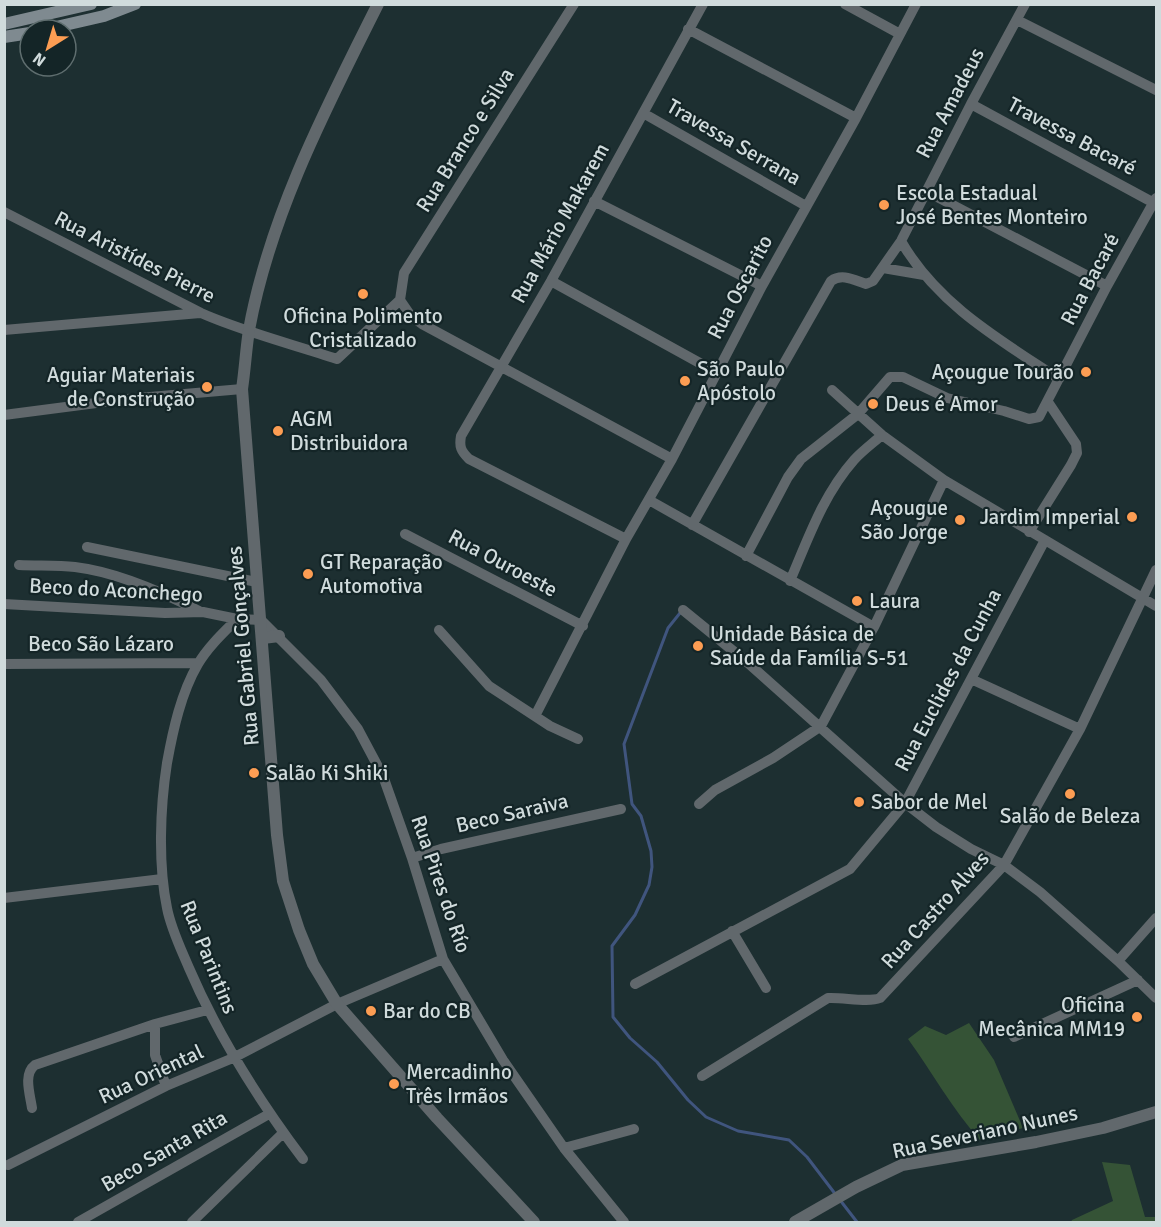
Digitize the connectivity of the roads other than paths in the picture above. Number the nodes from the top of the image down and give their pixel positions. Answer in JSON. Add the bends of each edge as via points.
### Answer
{"nodes":[{"id":1,"x":91,"y":4,"type":"edge"},
{"id":2,"x":135,"y":4,"type":"edge"},
{"id":3,"x":378,"y":4,"type":"edge"},
{"id":4,"x":574,"y":4,"type":"edge"},
{"id":5,"x":703,"y":4,"type":"edge"},
{"id":6,"x":845,"y":4,"type":"edge"},
{"id":7,"x":916,"y":4,"type":"edge"},
{"id":8,"x":1024,"y":4,"type":"edge"},
{"id":9,"x":1017,"y":20,"type":"junction"},
{"id":10,"x":78,"y":22,"type":"edge"},
{"id":11,"x":4,"y":24,"type":"edge"},
{"id":12,"x":688,"y":29,"type":"junction"},
{"id":13,"x":900,"y":33,"type":"junction"},
{"id":14,"x":1156,"y":90,"type":"edge"},
{"id":15,"x":971,"y":104,"type":"junction"},
{"id":16,"x":643,"y":113,"type":"junction"},
{"id":17,"x":856,"y":118,"type":"junction"},
{"id":18,"x":926,"y":191,"type":"junction"},
{"id":19,"x":1155,"y":200,"type":"edge"},
{"id":20,"x":594,"y":201,"type":"junction"},
{"id":21,"x":806,"y":206,"type":"junction"},
{"id":22,"x":4,"y":212,"type":"edge"},
{"id":23,"x":901,"y":242,"type":"junction"},
{"id":24,"x":883,"y":268,"type":"junction"},
{"id":25,"x":924,"y":275,"type":"junction"},
{"id":26,"x":551,"y":281,"type":"junction"},
{"id":27,"x":762,"y":286,"type":"junction"},
{"id":28,"x":1107,"y":286,"type":"junction"},
{"id":29,"x":400,"y":300,"type":"junction"},
{"id":30,"x":201,"y":313,"type":"junction"},
{"id":31,"x":4,"y":330,"type":"edge"},
{"id":32,"x":249,"y":330,"type":"junction"},
{"id":33,"x":502,"y":365,"type":"junction"},
{"id":34,"x":716,"y":372,"type":"junction"},
{"id":35,"x":1059,"y":379,"type":"junction"},
{"id":36,"x":242,"y":389,"type":"junction"},
{"id":37,"x":832,"y":390,"type":"dead end"},
{"id":38,"x":1048,"y":402,"type":"junction"},
{"id":39,"x":858,"y":414,"type":"junction"},
{"id":40,"x":4,"y":415,"type":"edge"},
{"id":41,"x":882,"y":435,"type":"junction"},
{"id":42,"x":672,"y":459,"type":"junction"},
{"id":43,"x":944,"y":480,"type":"junction"},
{"id":44,"x":649,"y":501,"type":"junction"},
{"id":45,"x":692,"y":525,"type":"junction"},
{"id":46,"x":1029,"y":532,"type":"junction"},
{"id":47,"x":405,"y":534,"type":"dead end"},
{"id":48,"x":626,"y":538,"type":"junction"},
{"id":49,"x":1045,"y":540,"type":"junction"},
{"id":50,"x":87,"y":547,"type":"dead end"},
{"id":51,"x":746,"y":556,"type":"junction"},
{"id":52,"x":19,"y":565,"type":"dead end"},
{"id":53,"x":1156,"y":570,"type":"edge"},
{"id":54,"x":790,"y":581,"type":"junction"},
{"id":55,"x":257,"y":582,"type":"junction"},
{"id":56,"x":1144,"y":597,"type":"junction"},
{"id":57,"x":4,"y":604,"type":"edge"},
{"id":58,"x":1156,"y":606,"type":"edge"},
{"id":59,"x":683,"y":610,"type":"dead end"},
{"id":60,"x":202,"y":612,"type":"junction"},
{"id":61,"x":237,"y":620,"type":"junction"},
{"id":62,"x":261,"y":620,"type":"junction"},
{"id":63,"x":582,"y":626,"type":"junction"},
{"id":64,"x":874,"y":627,"type":"junction"},
{"id":65,"x":439,"y":630,"type":"dead end"},
{"id":66,"x":279,"y":636,"type":"junction"},
{"id":67,"x":263,"y":638,"type":"junction"},
{"id":68,"x":198,"y":663,"type":"junction"},
{"id":69,"x":4,"y":664,"type":"edge"},
{"id":70,"x":971,"y":679,"type":"junction"},
{"id":71,"x":535,"y":716,"type":"junction"},
{"id":72,"x":821,"y":726,"type":"junction"},
{"id":73,"x":1080,"y":729,"type":"junction"},
{"id":74,"x":578,"y":739,"type":"dead end"},
{"id":75,"x":905,"y":803,"type":"junction"},
{"id":76,"x":699,"y":804,"type":"dead end"},
{"id":77,"x":621,"y":809,"type":"dead end"},
{"id":78,"x":412,"y":858,"type":"junction"},
{"id":79,"x":1005,"y":866,"type":"junction"},
{"id":80,"x":162,"y":879,"type":"junction"},
{"id":81,"x":4,"y":898,"type":"edge"},
{"id":82,"x":1156,"y":918,"type":"edge"},
{"id":83,"x":732,"y":931,"type":"junction"},
{"id":84,"x":443,"y":959,"type":"junction"},
{"id":85,"x":1118,"y":961,"type":"junction"},
{"id":86,"x":1137,"y":980,"type":"junction"},
{"id":87,"x":635,"y":984,"type":"dead end"},
{"id":88,"x":766,"y":988,"type":"dead end"},
{"id":89,"x":1156,"y":998,"type":"edge"},
{"id":90,"x":337,"y":1004,"type":"junction"},
{"id":91,"x":207,"y":1010,"type":"junction"},
{"id":92,"x":154,"y":1024,"type":"junction"},
{"id":93,"x":1014,"y":1037,"type":"dead end"},
{"id":94,"x":233,"y":1058,"type":"junction"},
{"id":95,"x":702,"y":1076,"type":"dead end"},
{"id":96,"x":166,"y":1086,"type":"junction"},
{"id":97,"x":32,"y":1108,"type":"dead end"},
{"id":98,"x":1156,"y":1112,"type":"edge"},
{"id":99,"x":269,"y":1114,"type":"junction"},
{"id":100,"x":633,"y":1129,"type":"dead end"},
{"id":101,"x":284,"y":1133,"type":"junction"},
{"id":102,"x":564,"y":1148,"type":"junction"},
{"id":103,"x":303,"y":1159,"type":"dead end"},
{"id":104,"x":8,"y":1165,"type":"dead end"},
{"id":105,"x":78,"y":1222,"type":"edge"},
{"id":106,"x":192,"y":1222,"type":"edge"},
{"id":107,"x":534,"y":1222,"type":"edge"},
{"id":108,"x":624,"y":1222,"type":"edge"},
{"id":109,"x":795,"y":1222,"type":"edge"}],
"edges":[{"from":1,"to":11,"type":"main road"},
{"from":2,"to":10,"type":"main road"},
{"from":3,"to":32,"type":"street","name":"Rua Gabriel Gonçalves","via":[[305,156],[262,277]]},
{"from":4,"to":29,"type":"street","name":"Rua Branco e Silva","via":[[404,273]]},
{"from":5,"to":12,"type":"street","name":"Rua Mário Makarem"},
{"from":6,"to":13,"type":"street"},
{"from":7,"to":13,"type":"street","name":"Rua Oscarito"},
{"from":8,"to":9,"type":"street","name":"Rua Amadeus"},
{"from":9,"to":14,"type":"street"},
{"from":9,"to":15,"type":"street","name":"Rua Amadeus"},
{"from":12,"to":16,"type":"street","name":"Rua Mário Makarem"},
{"from":12,"to":17,"type":"street"},
{"from":13,"to":17,"type":"street","name":"Rua Oscarito"},
{"from":15,"to":18,"type":"street","name":"Rua Amadeus"},
{"from":15,"to":19,"type":"street","name":"Travessa Bacaré"},
{"from":16,"to":20,"type":"street","name":"Rua Mário Makarem"},
{"from":16,"to":21,"type":"street","name":"Travessa Serrana"},
{"from":17,"to":21,"type":"street","name":"Rua Oscarito"},
{"from":18,"to":23,"type":"street","name":"Rua Amadeus"},
{"from":18,"to":28,"type":"street"},
{"from":19,"to":28,"type":"street","name":"Rua Bacaré"},
{"from":20,"to":26,"type":"street","name":"Rua Mário Makarem"},
{"from":20,"to":27,"type":"street"},
{"from":21,"to":27,"type":"street","name":"Rua Oscarito"},
{"from":22,"to":30,"type":"street","name":"Rua Aristídes Pierre"},
{"from":23,"to":24,"type":"street","name":"Rua Amadeus"},
{"from":23,"to":25,"type":"street"},
{"from":24,"to":25,"type":"street"},
{"from":24,"to":45,"type":"street","name":"Rua Amadeus","via":[[866,284],[844,277],[831,281]]},
{"from":25,"to":35,"type":"street","via":[[960,310]]},
{"from":26,"to":33,"type":"street","name":"Rua Mário Makarem"},
{"from":26,"to":34,"type":"street"},
{"from":27,"to":34,"type":"street","name":"Rua Oscarito"},
{"from":28,"to":35,"type":"street","name":"Rua Bacaré"},
{"from":29,"to":32,"type":"street","name":"Rua Aristídes Pierre","via":[[337,359]]},
{"from":29,"to":33,"type":"street","via":[[422,324]]},
{"from":30,"to":31,"type":"street"},
{"from":30,"to":32,"type":"street","name":"Rua Aristídes Pierre"},
{"from":32,"to":36,"type":"street","name":"Rua Gabriel Gonçalves"},
{"from":33,"to":42,"type":"street"},
{"from":33,"to":48,"type":"street","name":"Rua Mário Makarem","via":[[461,436],[462,452]]},
{"from":34,"to":42,"type":"street","name":"Rua Oscarito"},
{"from":35,"to":38,"type":"street","name":"Rua Bacaré"},
{"from":36,"to":40,"type":"street"},
{"from":36,"to":55,"type":"street","name":"Rua Gabriel Gonçalves"},
{"from":37,"to":39,"type":"street"},
{"from":38,"to":39,"type":"street","via":[[1039,417],[1029,419],[947,398],[896,376],[890,377]]},
{"from":38,"to":46,"type":"street","via":[[1076,444],[1077,453]]},
{"from":39,"to":41,"type":"street"},
{"from":39,"to":51,"type":"street","via":[[801,459]]},
{"from":41,"to":43,"type":"street"},
{"from":41,"to":54,"type":"street","via":[[855,459],[832,489]]},
{"from":42,"to":44,"type":"street","name":"Rua Oscarito"},
{"from":43,"to":46,"type":"street"},
{"from":43,"to":64,"type":"street"},
{"from":44,"to":45,"type":"street"},
{"from":44,"to":48,"type":"street","name":"Rua Oscarito"},
{"from":45,"to":51,"type":"street"},
{"from":46,"to":49,"type":"street"},
{"from":47,"to":63,"type":"street","name":"Rua Ouroeste"},
{"from":48,"to":63,"type":"street","name":"Rua Oscarito"},
{"from":49,"to":56,"type":"street"},
{"from":49,"to":70,"type":"street","name":"Rua Euclides da Cunha"},
{"from":50,"to":55,"type":"street"},
{"from":51,"to":54,"type":"street"},
{"from":52,"to":60,"type":"street","via":[[97,571],[166,594]]},
{"from":53,"to":56,"type":"street","name":"Rua Castro Alves"},
{"from":54,"to":64,"type":"street"},
{"from":55,"to":62,"type":"street","name":"Rua Gabriel Gonçalves"},
{"from":56,"to":58,"type":"street"},
{"from":56,"to":73,"type":"street","name":"Rua Castro Alves"},
{"from":57,"to":60,"type":"street","name":"Beco do Aconchego"},
{"from":59,"to":72,"type":"street"},
{"from":60,"to":61,"type":"street","name":"Beco do Aconchego"},
{"from":61,"to":62,"type":"street","name":"Beco do Aconchego"},
{"from":61,"to":68,"type":"street","name":"Rua Parintins"},
{"from":62,"to":66,"type":"street","name":"Rua Pires do Río"},
{"from":62,"to":67,"type":"street","name":"Rua Gabriel Gonçalves"},
{"from":63,"to":71,"type":"street","name":"Rua Oscarito"},
{"from":64,"to":72,"type":"street"},
{"from":65,"to":71,"type":"street","via":[[489,686]]},
{"from":66,"to":67,"type":"street"},
{"from":66,"to":78,"type":"street","name":"Rua Pires do Río","via":[[321,680],[358,729],[383,776]]},
{"from":67,"to":90,"type":"street","name":"Rua Gabriel Gonçalves","via":[[276,835],[283,881],[302,939]]},
{"from":68,"to":69,"type":"street","name":"Beco São Lázaro"},
{"from":68,"to":80,"type":"street","name":"Rua Parintins","via":[[172,736],[162,813]]},
{"from":70,"to":73,"type":"street"},
{"from":70,"to":75,"type":"street","name":"Rua Euclides da Cunha"},
{"from":71,"to":74,"type":"street"},
{"from":72,"to":75,"type":"street"},
{"from":72,"to":76,"type":"street","via":[[715,790]]},
{"from":73,"to":79,"type":"street","name":"Rua Castro Alves"},
{"from":75,"to":79,"type":"street","via":[[936,827]]},
{"from":75,"to":83,"type":"street","name":"Rua Euclides da Cunha","via":[[838,878]]},
{"from":77,"to":78,"type":"street","name":"Beco Saraiva"},
{"from":78,"to":84,"type":"street","name":"Rua Pires do Río"},
{"from":79,"to":85,"type":"street"},
{"from":79,"to":95,"type":"street","name":"Rua Castro Alves","via":[[880,998],[828,998]]},
{"from":80,"to":81,"type":"street"},
{"from":80,"to":91,"type":"street","name":"Rua Parintins","via":[[171,922]]},
{"from":82,"to":85,"type":"street"},
{"from":83,"to":87,"type":"street","name":"Rua Euclides da Cunha"},
{"from":83,"to":88,"type":"street"},
{"from":84,"to":90,"type":"street","name":"Rua Oriental"},
{"from":84,"to":102,"type":"street","name":"Rua Pires do Río","via":[[503,1060]]},
{"from":85,"to":86,"type":"street"},
{"from":86,"to":89,"type":"street"},
{"from":86,"to":93,"type":"street"},
{"from":90,"to":94,"type":"street","name":"Rua Oriental"},
{"from":90,"to":107,"type":"street","name":"Rua Gabriel Gonçalves"},
{"from":91,"to":92,"type":"street"},
{"from":91,"to":94,"type":"street","name":"Rua Parintins"},
{"from":92,"to":96,"type":"street","via":[[155,1055]]},
{"from":92,"to":97,"type":"street","via":[[30,1068]]},
{"from":94,"to":96,"type":"street","name":"Rua Oriental"},
{"from":94,"to":99,"type":"street","name":"Rua Parintins"},
{"from":96,"to":104,"type":"street","name":"Rua Oriental"},
{"from":98,"to":109,"type":"street","name":"Rua Severiano Nunes","via":[[1104,1128],[902,1165]]},
{"from":99,"to":101,"type":"street","name":"Rua Parintins"},
{"from":99,"to":105,"type":"street","name":"Beco Santa Rita"},
{"from":100,"to":102,"type":"street"},
{"from":101,"to":103,"type":"street","name":"Rua Parintins"},
{"from":101,"to":106,"type":"street"},
{"from":102,"to":108,"type":"street","name":"Rua Pires do Río"}]}
